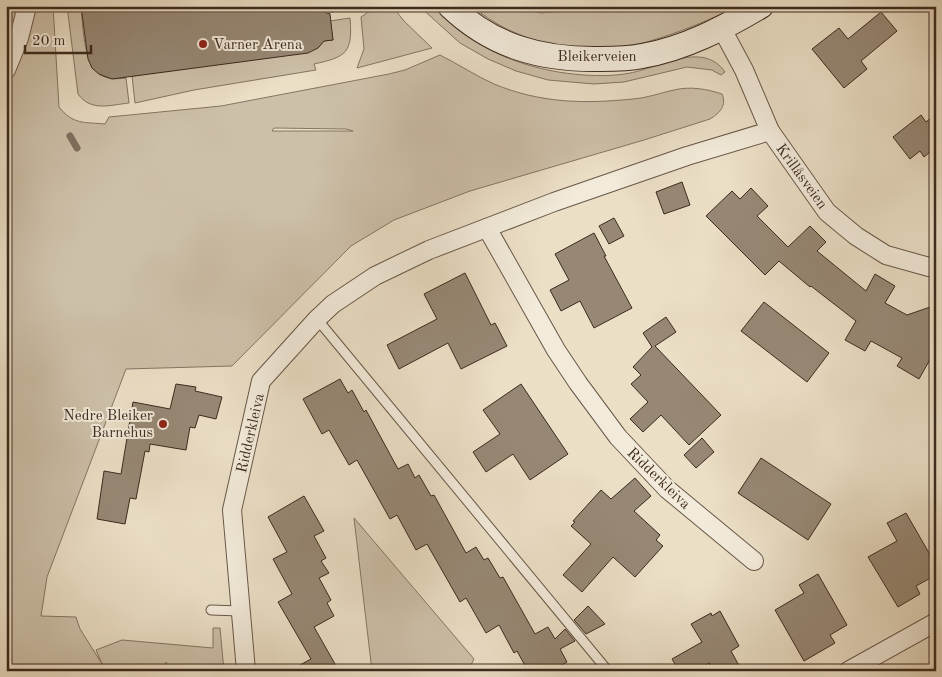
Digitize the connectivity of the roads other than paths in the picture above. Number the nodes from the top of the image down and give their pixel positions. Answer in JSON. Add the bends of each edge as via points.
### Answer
{"nodes":[{"id":1,"x":27,"y":6,"type":"edge"},
{"id":2,"x":450,"y":6,"type":"edge"},
{"id":3,"x":760,"y":6,"type":"edge"},
{"id":4,"x":722,"y":29,"type":"junction"},
{"id":5,"x":6,"y":70,"type":"edge"},
{"id":6,"x":770,"y":131,"type":"junction"},
{"id":7,"x":487,"y":228,"type":"junction"},
{"id":8,"x":936,"y":266,"type":"edge"},
{"id":9,"x":317,"y":319,"type":"junction"},
{"id":10,"x":754,"y":561,"type":"dead end"},
{"id":11,"x":211,"y":610,"type":"dead end"},
{"id":12,"x":240,"y":611,"type":"junction"},
{"id":13,"x":936,"y":622,"type":"edge"},
{"id":14,"x":246,"y":671,"type":"edge"},
{"id":15,"x":608,"y":671,"type":"edge"},
{"id":16,"x":848,"y":671,"type":"edge"}],
"edges":[{"from":1,"to":5,"type":"street"},
{"from":2,"to":4,"type":"main road","name":"Bleikerveien","via":[[479,29],[509,45],[540,55],[572,59],[642,56]]},
{"from":3,"to":4,"type":"main road","name":"Bleikerveien"},
{"from":4,"to":6,"type":"street","name":"Krillåsveien"},
{"from":6,"to":7,"type":"street","name":"Ridderkleiva","via":[[687,156]]},
{"from":6,"to":8,"type":"street","name":"Krillåsveien","via":[[827,212],[856,236],[886,255]]},
{"from":7,"to":9,"type":"street","name":"Ridderkleiva","via":[[429,250],[375,276],[333,304]]},
{"from":7,"to":10,"type":"street","name":"Ridderkleiva","via":[[556,350],[618,437],[667,488]]},
{"from":9,"to":12,"type":"street","name":"Ridderkleiva","via":[[261,381],[232,510]]},
{"from":9,"to":15,"type":"lane"},
{"from":11,"to":12,"type":"lane"},
{"from":12,"to":14,"type":"street","name":"Ridderkleiva"},
{"from":13,"to":16,"type":"street"}]}
